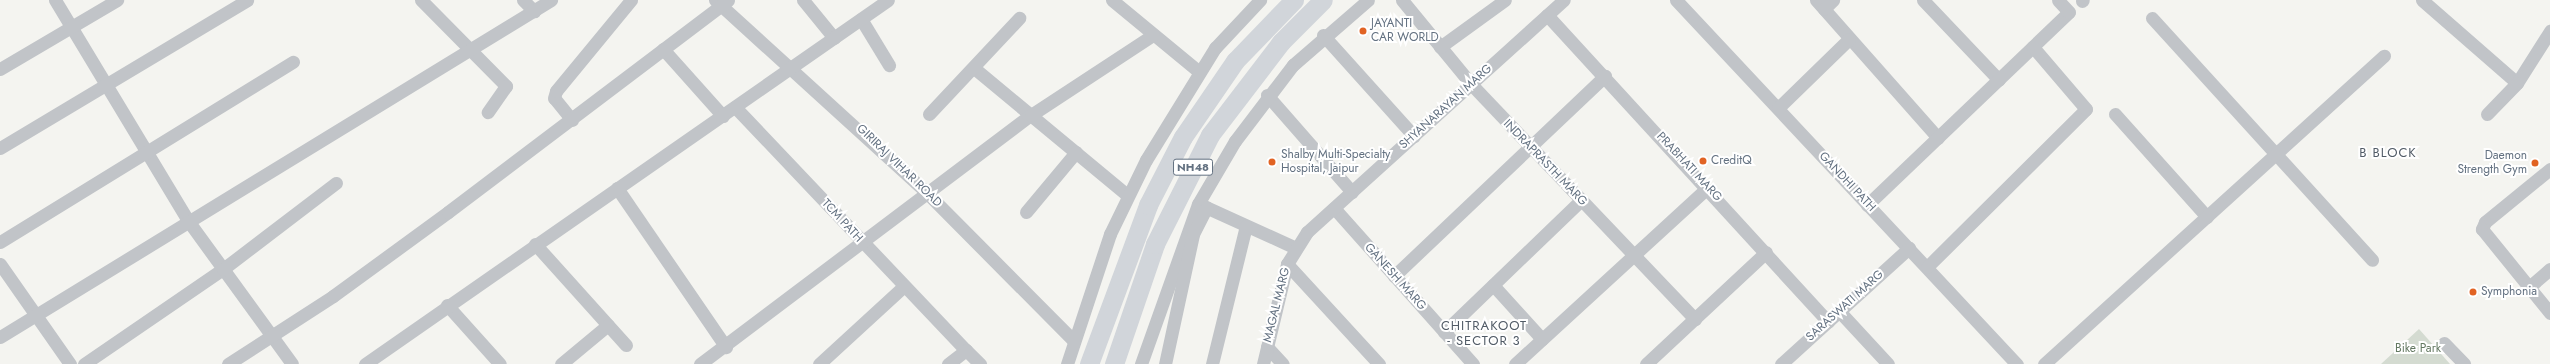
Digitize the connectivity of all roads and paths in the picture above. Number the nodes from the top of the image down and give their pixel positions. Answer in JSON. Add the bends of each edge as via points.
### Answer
{"nodes":[{"id":1,"x":55,"y":0,"type":"edge"},
{"id":2,"x":117,"y":0,"type":"edge"},
{"id":3,"x":247,"y":0,"type":"edge"},
{"id":4,"x":421,"y":0,"type":"edge"},
{"id":5,"x":523,"y":0,"type":"edge"},
{"id":6,"x":551,"y":0,"type":"edge"},
{"id":7,"x":631,"y":0,"type":"edge"},
{"id":8,"x":803,"y":0,"type":"edge"},
{"id":9,"x":888,"y":0,"type":"edge"},
{"id":10,"x":1112,"y":0,"type":"edge"},
{"id":11,"x":1260,"y":0,"type":"edge"},
{"id":12,"x":1294,"y":0,"type":"edge"},
{"id":13,"x":1323,"y":0,"type":"edge"},
{"id":14,"x":1368,"y":0,"type":"edge"},
{"id":15,"x":1402,"y":0,"type":"edge"},
{"id":16,"x":1505,"y":0,"type":"edge"},
{"id":17,"x":1564,"y":0,"type":"edge"},
{"id":18,"x":1676,"y":0,"type":"edge"},
{"id":19,"x":2058,"y":0,"type":"edge"},
{"id":20,"x":2422,"y":0,"type":"edge"},
{"id":21,"x":1927,"y":1,"type":"edge"},
{"id":22,"x":721,"y":2,"type":"edge"},
{"id":23,"x":1824,"y":3,"type":"edge"},
{"id":24,"x":534,"y":11,"type":"junction"},
{"id":25,"x":1547,"y":15,"type":"junction"},
{"id":26,"x":1019,"y":18,"type":"dead end"},
{"id":27,"x":2152,"y":18,"type":"dead end"},
{"id":28,"x":861,"y":19,"type":"junction"},
{"id":29,"x":72,"y":29,"type":"junction"},
{"id":30,"x":2550,"y":31,"type":"edge"},
{"id":31,"x":1153,"y":35,"type":"junction"},
{"id":32,"x":1323,"y":35,"type":"junction"},
{"id":33,"x":834,"y":38,"type":"junction"},
{"id":34,"x":1849,"y":40,"type":"junction"},
{"id":35,"x":1440,"y":47,"type":"junction"},
{"id":36,"x":2033,"y":47,"type":"junction"},
{"id":37,"x":663,"y":49,"type":"junction"},
{"id":38,"x":470,"y":50,"type":"junction"},
{"id":39,"x":2384,"y":56,"type":"dead end"},
{"id":40,"x":293,"y":62,"type":"dead end"},
{"id":41,"x":889,"y":65,"type":"dead end"},
{"id":42,"x":792,"y":68,"type":"junction"},
{"id":43,"x":974,"y":68,"type":"junction"},
{"id":44,"x":0,"y":69,"type":"edge"},
{"id":45,"x":1198,"y":72,"type":"junction"},
{"id":46,"x":1605,"y":76,"type":"junction"},
{"id":47,"x":1999,"y":80,"type":"junction"},
{"id":48,"x":2516,"y":83,"type":"junction"},
{"id":49,"x":1471,"y":84,"type":"junction"},
{"id":50,"x":106,"y":85,"type":"junction"},
{"id":51,"x":1267,"y":95,"type":"junction"},
{"id":52,"x":735,"y":107,"type":"junction"},
{"id":53,"x":1778,"y":108,"type":"junction"},
{"id":54,"x":488,"y":112,"type":"dead end"},
{"id":55,"x":929,"y":114,"type":"dead end"},
{"id":56,"x":2115,"y":114,"type":"dead end"},
{"id":57,"x":2488,"y":114,"type":"dead end"},
{"id":58,"x":1031,"y":115,"type":"junction"},
{"id":59,"x":723,"y":116,"type":"junction"},
{"id":60,"x":572,"y":120,"type":"junction"},
{"id":61,"x":1414,"y":136,"type":"junction"},
{"id":62,"x":1938,"y":138,"type":"junction"},
{"id":63,"x":1530,"y":147,"type":"junction"},
{"id":64,"x":0,"y":148,"type":"edge"},
{"id":65,"x":146,"y":152,"type":"junction"},
{"id":66,"x":1076,"y":152,"type":"junction"},
{"id":67,"x":2276,"y":156,"type":"junction"},
{"id":68,"x":2550,"y":169,"type":"edge"},
{"id":69,"x":336,"y":183,"type":"dead end"},
{"id":70,"x":617,"y":188,"type":"junction"},
{"id":71,"x":1707,"y":188,"type":"junction"},
{"id":72,"x":1352,"y":192,"type":"junction"},
{"id":73,"x":927,"y":193,"type":"junction"},
{"id":74,"x":1127,"y":195,"type":"junction"},
{"id":75,"x":1581,"y":200,"type":"junction"},
{"id":76,"x":1867,"y":204,"type":"junction"},
{"id":77,"x":1203,"y":205,"type":"junction"},
{"id":78,"x":1334,"y":208,"type":"junction"},
{"id":79,"x":1026,"y":212,"type":"dead end"},
{"id":80,"x":2207,"y":217,"type":"junction"},
{"id":81,"x":189,"y":222,"type":"junction"},
{"id":82,"x":1246,"y":226,"type":"junction"},
{"id":83,"x":860,"y":240,"type":"junction"},
{"id":84,"x":0,"y":242,"type":"edge"},
{"id":85,"x":535,"y":244,"type":"junction"},
{"id":86,"x":1294,"y":247,"type":"junction"},
{"id":87,"x":1909,"y":248,"type":"junction"},
{"id":88,"x":1766,"y":252,"type":"junction"},
{"id":89,"x":1634,"y":256,"type":"junction"},
{"id":90,"x":2372,"y":260,"type":"dead end"},
{"id":91,"x":0,"y":264,"type":"edge"},
{"id":92,"x":1287,"y":264,"type":"junction"},
{"id":93,"x":1927,"y":267,"type":"junction"},
{"id":94,"x":223,"y":269,"type":"junction"},
{"id":95,"x":2550,"y":269,"type":"edge"},
{"id":96,"x":1394,"y":276,"type":"junction"},
{"id":97,"x":1493,"y":285,"type":"junction"},
{"id":98,"x":904,"y":286,"type":"junction"},
{"id":99,"x":2528,"y":288,"type":"junction"},
{"id":100,"x":448,"y":304,"type":"junction"},
{"id":101,"x":1839,"y":311,"type":"junction"},
{"id":102,"x":2550,"y":313,"type":"edge"},
{"id":103,"x":36,"y":315,"type":"junction"},
{"id":104,"x":1695,"y":319,"type":"junction"},
{"id":105,"x":1828,"y":322,"type":"junction"},
{"id":106,"x":608,"y":325,"type":"junction"},
{"id":107,"x":1444,"y":332,"type":"junction"},
{"id":108,"x":271,"y":335,"type":"junction"},
{"id":109,"x":0,"y":337,"type":"edge"},
{"id":110,"x":1542,"y":339,"type":"junction"},
{"id":111,"x":1074,"y":341,"type":"junction"},
{"id":112,"x":2444,"y":343,"type":"dead end"},
{"id":113,"x":626,"y":345,"type":"dead end"},
{"id":114,"x":726,"y":347,"type":"junction"},
{"id":115,"x":1267,"y":347,"type":"junction"},
{"id":116,"x":966,"y":350,"type":"junction"},
{"id":117,"x":70,"y":364,"type":"edge"},
{"id":118,"x":84,"y":364,"type":"edge"},
{"id":119,"x":228,"y":364,"type":"edge"},
{"id":120,"x":292,"y":364,"type":"edge"},
{"id":121,"x":365,"y":364,"type":"edge"},
{"id":122,"x":500,"y":364,"type":"edge"},
{"id":123,"x":561,"y":364,"type":"edge"},
{"id":124,"x":700,"y":364,"type":"edge"},
{"id":125,"x":819,"y":364,"type":"edge"},
{"id":126,"x":948,"y":364,"type":"edge"},
{"id":127,"x":980,"y":364,"type":"edge"},
{"id":128,"x":1067,"y":364,"type":"edge"},
{"id":129,"x":1089,"y":364,"type":"edge"},
{"id":130,"x":1114,"y":364,"type":"edge"},
{"id":131,"x":1141,"y":364,"type":"edge"},
{"id":132,"x":1165,"y":364,"type":"edge"},
{"id":133,"x":1212,"y":364,"type":"edge"},
{"id":134,"x":1263,"y":364,"type":"edge"},
{"id":135,"x":1282,"y":364,"type":"edge"},
{"id":136,"x":1378,"y":364,"type":"edge"},
{"id":137,"x":1473,"y":364,"type":"edge"},
{"id":138,"x":1515,"y":364,"type":"edge"},
{"id":139,"x":1646,"y":364,"type":"edge"},
{"id":140,"x":1781,"y":364,"type":"edge"},
{"id":141,"x":1888,"y":364,"type":"edge"},
{"id":142,"x":2017,"y":364,"type":"edge"},
{"id":143,"x":2044,"y":364,"type":"edge"},
{"id":144,"x":2464,"y":364,"type":"edge"}],
"edges":[{"from":1,"to":29,"type":"street"},
{"from":2,"to":29,"type":"street"},
{"from":3,"to":50,"type":"street"},
{"from":4,"to":38,"type":"street"},
{"from":5,"to":24,"type":"street"},
{"from":6,"to":24,"type":"street"},
{"from":7,"to":60,"type":"street","via":[[556,91],[554,98]]},
{"from":8,"to":33,"type":"street"},
{"from":9,"to":28,"type":"street"},
{"from":10,"to":31,"type":"street"},
{"from":11,"to":45,"type":"street"},
{"from":12,"to":129,"type":"highway","number":"NH48","via":[[1235,61],[1182,137],[1148,205]]},
{"from":13,"to":130,"type":"highway","number":"NH48","via":[[1281,42],[1210,135],[1155,244]]},
{"from":14,"to":32,"type":"street"},
{"from":15,"to":35,"type":"street","name":"INDRAPRASTH MARG"},
{"from":16,"to":35,"type":"street"},
{"from":17,"to":25,"type":"street","name":"SHYANARAYAN MARG"},
{"from":18,"to":53,"type":"street","name":"GANDHI PATH"},
{"from":19,"to":36,"type":"street","via":[[2069,12]]},
{"from":20,"to":48,"type":"street"},
{"from":21,"to":47,"type":"street"},
{"from":22,"to":37,"type":"street"},
{"from":22,"to":42,"type":"street","name":"GIRIRAJ VIHAR ROAD"},
{"from":23,"to":34,"type":"street"},
{"from":24,"to":38,"type":"street"},
{"from":25,"to":46,"type":"street","name":"PRABHATI MARG"},
{"from":25,"to":49,"type":"street","name":"SHYANARAYAN MARG"},
{"from":26,"to":43,"type":"street"},
{"from":27,"to":67,"type":"street"},
{"from":28,"to":33,"type":"street"},
{"from":28,"to":41,"type":"street"},
{"from":29,"to":44,"type":"street"},
{"from":29,"to":50,"type":"street"},
{"from":30,"to":48,"type":"street"},
{"from":31,"to":45,"type":"street"},
{"from":31,"to":58,"type":"street"},
{"from":32,"to":51,"type":"street"},
{"from":32,"to":61,"type":"street"},
{"from":33,"to":42,"type":"street"},
{"from":34,"to":53,"type":"street"},
{"from":34,"to":62,"type":"street"},
{"from":35,"to":49,"type":"street","name":"INDRAPRASTH MARG"},
{"from":36,"to":47,"type":"street"},
{"from":36,"to":93,"type":"street","via":[[2086,109]]},
{"from":37,"to":59,"type":"street"},
{"from":37,"to":60,"type":"street"},
{"from":38,"to":54,"type":"street","via":[[506,86]]},
{"from":38,"to":81,"type":"street"},
{"from":39,"to":67,"type":"street"},
{"from":40,"to":65,"type":"street"},
{"from":42,"to":52,"type":"street"},
{"from":42,"to":73,"type":"street","name":"GIRIRAJ VIHAR ROAD"},
{"from":43,"to":55,"type":"street"},
{"from":43,"to":58,"type":"street"},
{"from":45,"to":74,"type":"street"},
{"from":46,"to":63,"type":"street"},
{"from":46,"to":71,"type":"street","name":"PRABHATI MARG"},
{"from":47,"to":62,"type":"street"},
{"from":48,"to":57,"type":"street"},
{"from":49,"to":61,"type":"street","name":"SHYANARAYAN MARG"},
{"from":49,"to":63,"type":"street","name":"INDRAPRASTH MARG"},
{"from":50,"to":64,"type":"street"},
{"from":50,"to":65,"type":"street"},
{"from":51,"to":72,"type":"street"},
{"from":51,"to":77,"type":"street"},
{"from":52,"to":59,"type":"street"},
{"from":52,"to":83,"type":"street","name":"TCM PATH"},
{"from":53,"to":76,"type":"street","name":"GANDHI PATH"},
{"from":56,"to":80,"type":"street"},
{"from":58,"to":66,"type":"street"},
{"from":58,"to":73,"type":"street"},
{"from":59,"to":70,"type":"street"},
{"from":60,"to":108,"type":"street","via":[[333,296]]},
{"from":61,"to":72,"type":"street","name":"SHYANARAYAN MARG"},
{"from":62,"to":76,"type":"street"},
{"from":63,"to":75,"type":"street","name":"INDRAPRASTH MARG"},
{"from":63,"to":96,"type":"street"},
{"from":65,"to":81,"type":"street"},
{"from":65,"to":84,"type":"street"},
{"from":66,"to":74,"type":"street"},
{"from":66,"to":79,"type":"street"},
{"from":67,"to":80,"type":"street"},
{"from":67,"to":90,"type":"street"},
{"from":68,"to":99,"type":"street","via":[[2485,222],[2482,229]]},
{"from":69,"to":94,"type":"street"},
{"from":70,"to":85,"type":"street"},
{"from":70,"to":114,"type":"street"},
{"from":71,"to":88,"type":"street","name":"PRABHATI MARG"},
{"from":71,"to":89,"type":"street"},
{"from":72,"to":78,"type":"street","name":"SHYANARAYAN MARG"},
{"from":73,"to":83,"type":"street"},
{"from":73,"to":111,"type":"street","name":"GIRIRAJ VIHAR ROAD"},
{"from":74,"to":111,"type":"street"},
{"from":75,"to":89,"type":"street","name":"INDRAPRASTH MARG"},
{"from":75,"to":97,"type":"street"},
{"from":76,"to":87,"type":"street","name":"GANDHI PATH"},
{"from":77,"to":82,"type":"street"},
{"from":77,"to":131,"type":"street"},
{"from":77,"to":132,"type":"street","via":[[1193,234]]},
{"from":78,"to":86,"type":"street","name":"SHYANARAYAN MARG"},
{"from":78,"to":96,"type":"street","name":"GANESH MARG"},
{"from":80,"to":143,"type":"street"},
{"from":81,"to":94,"type":"street"},
{"from":81,"to":103,"type":"street"},
{"from":82,"to":86,"type":"street"},
{"from":82,"to":133,"type":"street"},
{"from":83,"to":98,"type":"street","name":"TCM PATH"},
{"from":83,"to":114,"type":"street"},
{"from":85,"to":100,"type":"street"},
{"from":85,"to":106,"type":"street"},
{"from":86,"to":92,"type":"street","name":"MAGAL MARG"},
{"from":87,"to":93,"type":"street","name":"GANDHI PATH"},
{"from":87,"to":101,"type":"street","name":"SARASWATI MARG"},
{"from":88,"to":104,"type":"street"},
{"from":88,"to":105,"type":"street","name":"PRABHATI MARG"},
{"from":89,"to":104,"type":"street","name":"INDRAPRASTH MARG"},
{"from":89,"to":110,"type":"street"},
{"from":91,"to":103,"type":"street"},
{"from":92,"to":115,"type":"street","name":"MAGAL MARG"},
{"from":92,"to":136,"type":"street"},
{"from":93,"to":142,"type":"street","name":"GANDHI PATH"},
{"from":94,"to":108,"type":"street"},
{"from":94,"to":118,"type":"street"},
{"from":95,"to":99,"type":"street"},
{"from":96,"to":107,"type":"street","name":"GANESH MARG"},
{"from":97,"to":107,"type":"street"},
{"from":97,"to":110,"type":"street"},
{"from":98,"to":116,"type":"street","name":"TCM PATH"},
{"from":98,"to":125,"type":"street"},
{"from":99,"to":102,"type":"street"},
{"from":100,"to":121,"type":"street"},
{"from":100,"to":122,"type":"street"},
{"from":101,"to":105,"type":"street","name":"SARASWATI MARG"},
{"from":101,"to":141,"type":"street"},
{"from":103,"to":109,"type":"street"},
{"from":103,"to":117,"type":"street"},
{"from":104,"to":139,"type":"street"},
{"from":105,"to":140,"type":"street","name":"SARASWATI MARG"},
{"from":106,"to":113,"type":"street"},
{"from":106,"to":123,"type":"street"},
{"from":107,"to":137,"type":"street","name":"GANESH MARG"},
{"from":108,"to":119,"type":"street"},
{"from":108,"to":120,"type":"street"},
{"from":110,"to":138,"type":"street"},
{"from":111,"to":128,"type":"street"},
{"from":112,"to":144,"type":"street"},
{"from":114,"to":124,"type":"street"},
{"from":115,"to":134,"type":"street","name":"MAGAL MARG"},
{"from":115,"to":135,"type":"street"},
{"from":116,"to":126,"type":"street"},
{"from":116,"to":127,"type":"street","name":"TCM PATH"}]}
